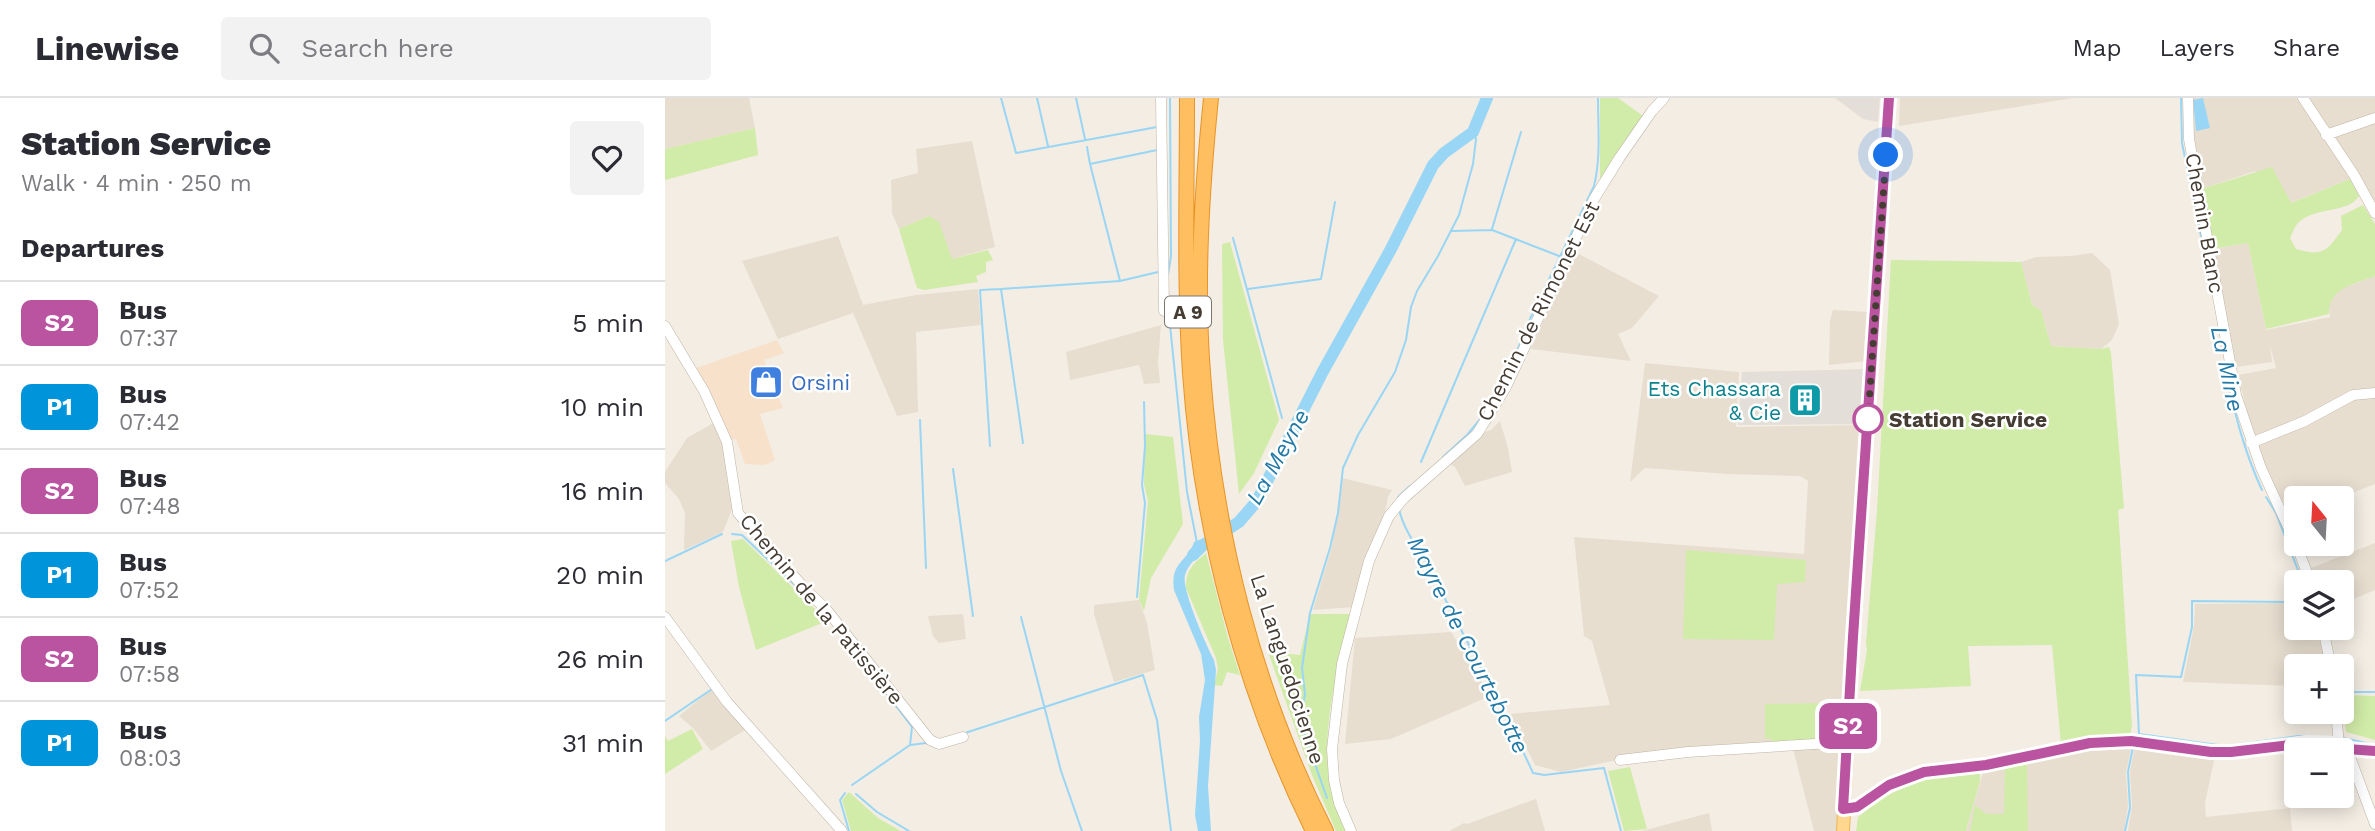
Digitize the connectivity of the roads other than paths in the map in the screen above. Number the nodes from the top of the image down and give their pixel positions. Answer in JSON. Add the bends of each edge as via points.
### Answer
{"nodes":[{"id":1,"x":1161,"y":98,"type":"edge"},
{"id":2,"x":1187,"y":98,"type":"edge"},
{"id":3,"x":1211,"y":98,"type":"edge"},
{"id":4,"x":1664,"y":98,"type":"edge"},
{"id":5,"x":1889,"y":98,"type":"edge"},
{"id":6,"x":2187,"y":98,"type":"edge"},
{"id":7,"x":2303,"y":98,"type":"edge"},
{"id":8,"x":2375,"y":118,"type":"edge"},
{"id":9,"x":2326,"y":135,"type":"junction"},
{"id":10,"x":2375,"y":213,"type":"edge"},
{"id":11,"x":1164,"y":311,"type":"dead end"},
{"id":12,"x":665,"y":326,"type":"edge"},
{"id":13,"x":2375,"y":393,"type":"edge"},
{"id":14,"x":2251,"y":443,"type":"junction"},
{"id":15,"x":2284,"y":517,"type":"edge"},
{"id":16,"x":1216,"y":520,"type":"junction"},
{"id":17,"x":1221,"y":545,"type":"junction"},
{"id":18,"x":665,"y":617,"type":"edge"},
{"id":19,"x":963,"y":737,"type":"dead end"},
{"id":20,"x":1847,"y":742,"type":"junction"},
{"id":21,"x":2284,"y":746,"type":"edge"},
{"id":22,"x":2354,"y":748,"type":"edge"},
{"id":23,"x":2375,"y":751,"type":"edge"},
{"id":24,"x":1620,"y":760,"type":"dead end"},
{"id":25,"x":2354,"y":770,"type":"edge"},
{"id":26,"x":1843,"y":809,"type":"junction"},
{"id":27,"x":2375,"y":824,"type":"edge"},
{"id":28,"x":842,"y":831,"type":"edge"},
{"id":29,"x":1313,"y":831,"type":"edge"},
{"id":30,"x":1326,"y":831,"type":"edge"},
{"id":31,"x":1351,"y":831,"type":"edge"},
{"id":32,"x":1843,"y":831,"type":"edge"}],
"edges":[{"from":1,"to":11,"type":"street"},
{"from":2,"to":16,"type":"highway","name":"La Languedocienne","number":"A 9","via":[[1190,374],[1201,466]]},
{"from":3,"to":16,"type":"highway","name":"La Languedocienne","number":"A 9","via":[[1201,339]]},
{"from":4,"to":31,"type":"street","name":"Chemin de Rimonet Est","via":[[1594,199],[1506,387],[1476,434],[1389,516],[1369,561],[1342,664],[1332,749],[1339,803]]},
{"from":5,"to":20,"type":"main road"},
{"from":6,"to":14,"type":"street","name":"Chemin Blanc","via":[[2189,139],[2232,373]]},
{"from":7,"to":9,"type":"street"},
{"from":8,"to":9,"type":"street"},
{"from":9,"to":10,"type":"street"},
{"from":12,"to":19,"type":"street","name":"Chemin de la Patissière","via":[[704,391],[727,442],[738,513],[826,609],[930,740],[939,744]]},
{"from":13,"to":14,"type":"street","via":[[2353,395]]},
{"from":14,"to":15,"type":"street","name":"Chemin Blanc"},
{"from":16,"to":17,"type":"highway","name":"La Languedocienne","number":"A 9"},
{"from":17,"to":29,"type":"highway","name":"La Languedocienne","number":"A 9","via":[[1237,629],[1266,723]]},
{"from":17,"to":30,"type":"highway","name":"La Languedocienne","number":"A 9","via":[[1277,718]]},
{"from":18,"to":28,"type":"street","via":[[727,702]]},
{"from":20,"to":24,"type":"street","via":[[1688,751]]},
{"from":20,"to":26,"type":"main road"},
{"from":21,"to":26,"type":"street","via":[[2211,752],[2131,741],[2090,743],[1986,765],[1924,772],[1889,785],[1857,807]]},
{"from":22,"to":23,"type":"street"},
{"from":25,"to":27,"type":"street"},
{"from":26,"to":32,"type":"main road"}]}
